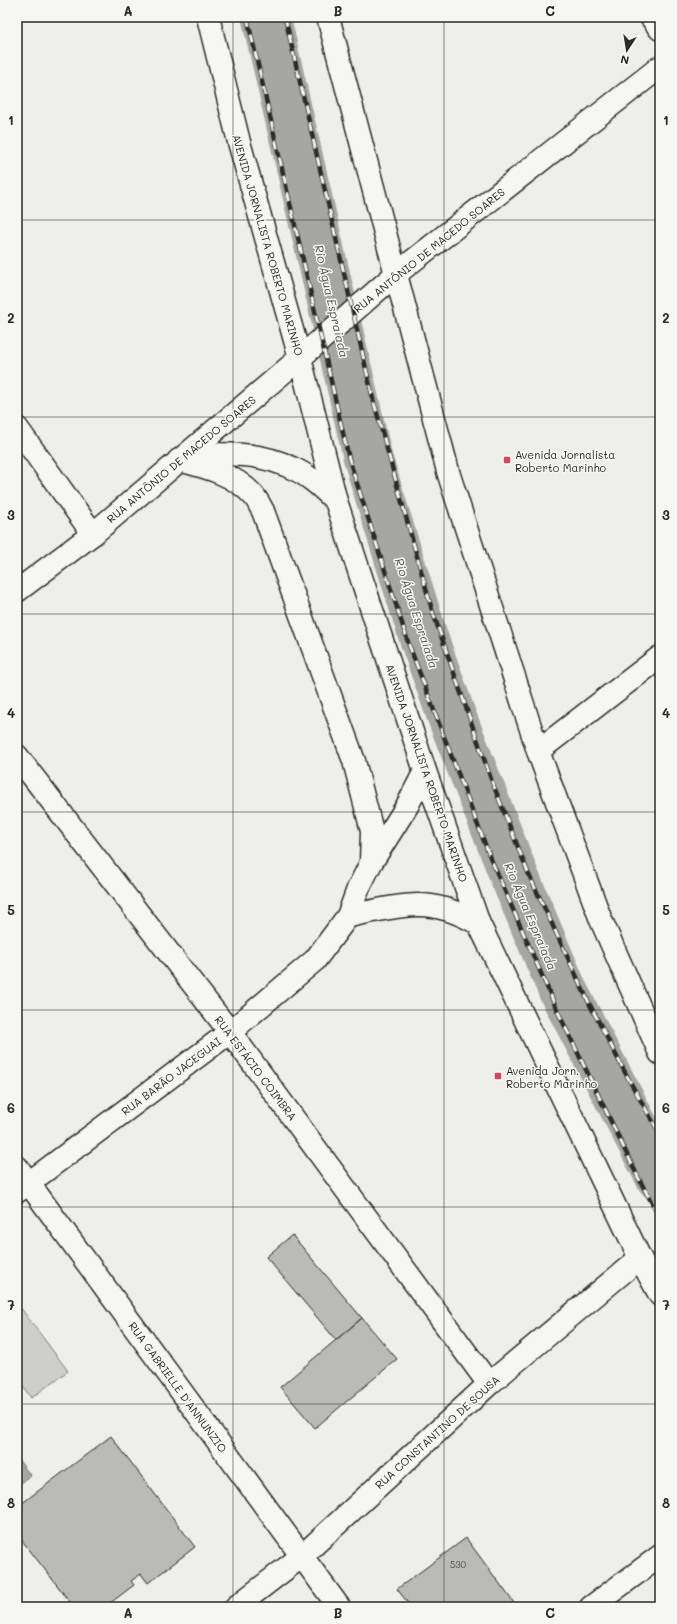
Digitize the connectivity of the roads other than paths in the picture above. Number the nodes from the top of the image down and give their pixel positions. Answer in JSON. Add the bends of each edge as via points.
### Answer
{"nodes":[{"id":1,"x":208,"y":17,"type":"edge"},
{"id":2,"x":328,"y":17,"type":"edge"},
{"id":3,"x":651,"y":17,"type":"edge"},
{"id":4,"x":660,"y":29,"type":"edge"},
{"id":5,"x":660,"y":67,"type":"edge"},
{"id":6,"x":396,"y":274,"type":"junction"},
{"id":7,"x":307,"y":352,"type":"junction"},
{"id":8,"x":17,"y":428,"type":"edge"},
{"id":9,"x":182,"y":458,"type":"junction"},
{"id":10,"x":336,"y":501,"type":"junction"},
{"id":11,"x":92,"y":534,"type":"junction"},
{"id":12,"x":17,"y":591,"type":"edge"},
{"id":13,"x":660,"y":657,"type":"edge"},
{"id":14,"x":538,"y":751,"type":"junction"},
{"id":15,"x":17,"y":756,"type":"edge"},
{"id":16,"x":424,"y":771,"type":"junction"},
{"id":17,"x":371,"y":863,"type":"junction"},
{"id":18,"x":348,"y":916,"type":"junction"},
{"id":19,"x":479,"y":924,"type":"junction"},
{"id":20,"x":230,"y":1032,"type":"junction"},
{"id":21,"x":660,"y":1053,"type":"edge"},
{"id":22,"x":21,"y":1180,"type":"edge"},
{"id":23,"x":640,"y":1258,"type":"junction"},
{"id":24,"x":660,"y":1295,"type":"edge"},
{"id":25,"x":489,"y":1384,"type":"junction"},
{"id":26,"x":302,"y":1556,"type":"junction"},
{"id":27,"x":660,"y":1556,"type":"edge"},
{"id":28,"x":236,"y":1607,"type":"edge"},
{"id":29,"x":339,"y":1607,"type":"edge"},
{"id":30,"x":591,"y":1607,"type":"edge"}],
"edges":[{"from":1,"to":7,"type":"main road","name":"AVENIDA JORNALISTA ROBERTO MARINHO","via":[[239,142]]},
{"from":2,"to":6,"type":"main road"},
{"from":3,"to":4,"type":"main road"},
{"from":5,"to":6,"type":"main road","name":"RUA ANTÔNIO DE MACEDO SOARES"},
{"from":6,"to":7,"type":"main road","name":"RUA ANTÔNIO DE MACEDO SOARES"},
{"from":6,"to":14,"type":"main road","via":[[449,476]]},
{"from":7,"to":9,"type":"main road","name":"RUA ANTÔNIO DE MACEDO SOARES"},
{"from":7,"to":10,"type":"main road","name":"AVENIDA JORNALISTA ROBERTO MARINHO"},
{"from":8,"to":11,"type":"main road"},
{"from":9,"to":10,"type":"main road","via":[[230,454],[256,456],[292,468]]},
{"from":9,"to":11,"type":"main road","name":"RUA ANTÔNIO DE MACEDO SOARES"},
{"from":9,"to":17,"type":"main road","via":[[236,480],[254,495],[263,511],[354,761],[372,831]]},
{"from":10,"to":16,"type":"main road","name":"AVENIDA JORNALISTA ROBERTO MARINHO"},
{"from":11,"to":12,"type":"main road","name":"RUA ANTÔNIO DE MACEDO SOARES"},
{"from":13,"to":14,"type":"main road"},
{"from":14,"to":21,"type":"main road","via":[[601,920]]},
{"from":15,"to":20,"type":"main road","name":"RUA ESTÁCIO COIMBRA"},
{"from":16,"to":17,"type":"main road","name":"RUA BARÃO JACEGUAI","via":[[407,806]]},
{"from":16,"to":19,"type":"main road","name":"AVENIDA JORNALISTA ROBERTO MARINHO"},
{"from":17,"to":18,"type":"main road","name":"RUA BARÃO JACEGUAI"},
{"from":18,"to":19,"type":"main road","via":[[418,905],[454,912]]},
{"from":18,"to":20,"type":"main road","name":"RUA BARÃO JACEGUAI","via":[[315,960]]},
{"from":19,"to":23,"type":"main road","name":"AVENIDA JORNALISTA ROBERTO MARINHO"},
{"from":20,"to":22,"type":"main road","name":"RUA BARÃO JACEGUAI"},
{"from":20,"to":25,"type":"main road","name":"RUA ESTÁCIO COIMBRA"},
{"from":22,"to":26,"type":"main road","name":"RUA GABRIELLE D'ANNUNZIO"},
{"from":23,"to":24,"type":"main road","name":"AVENIDA JORNALISTA ROBERTO MARINHO"},
{"from":23,"to":25,"type":"main road","name":"RUA CONSTANTINO DE SOUSA"},
{"from":25,"to":26,"type":"main road","name":"RUA CONSTANTINO DE SOUSA"},
{"from":26,"to":28,"type":"main road","name":"RUA CONSTANTINO DE SOUSA"},
{"from":26,"to":29,"type":"main road","name":"RUA GABRIELLE D'ANNUNZIO"},
{"from":27,"to":30,"type":"main road"}]}
